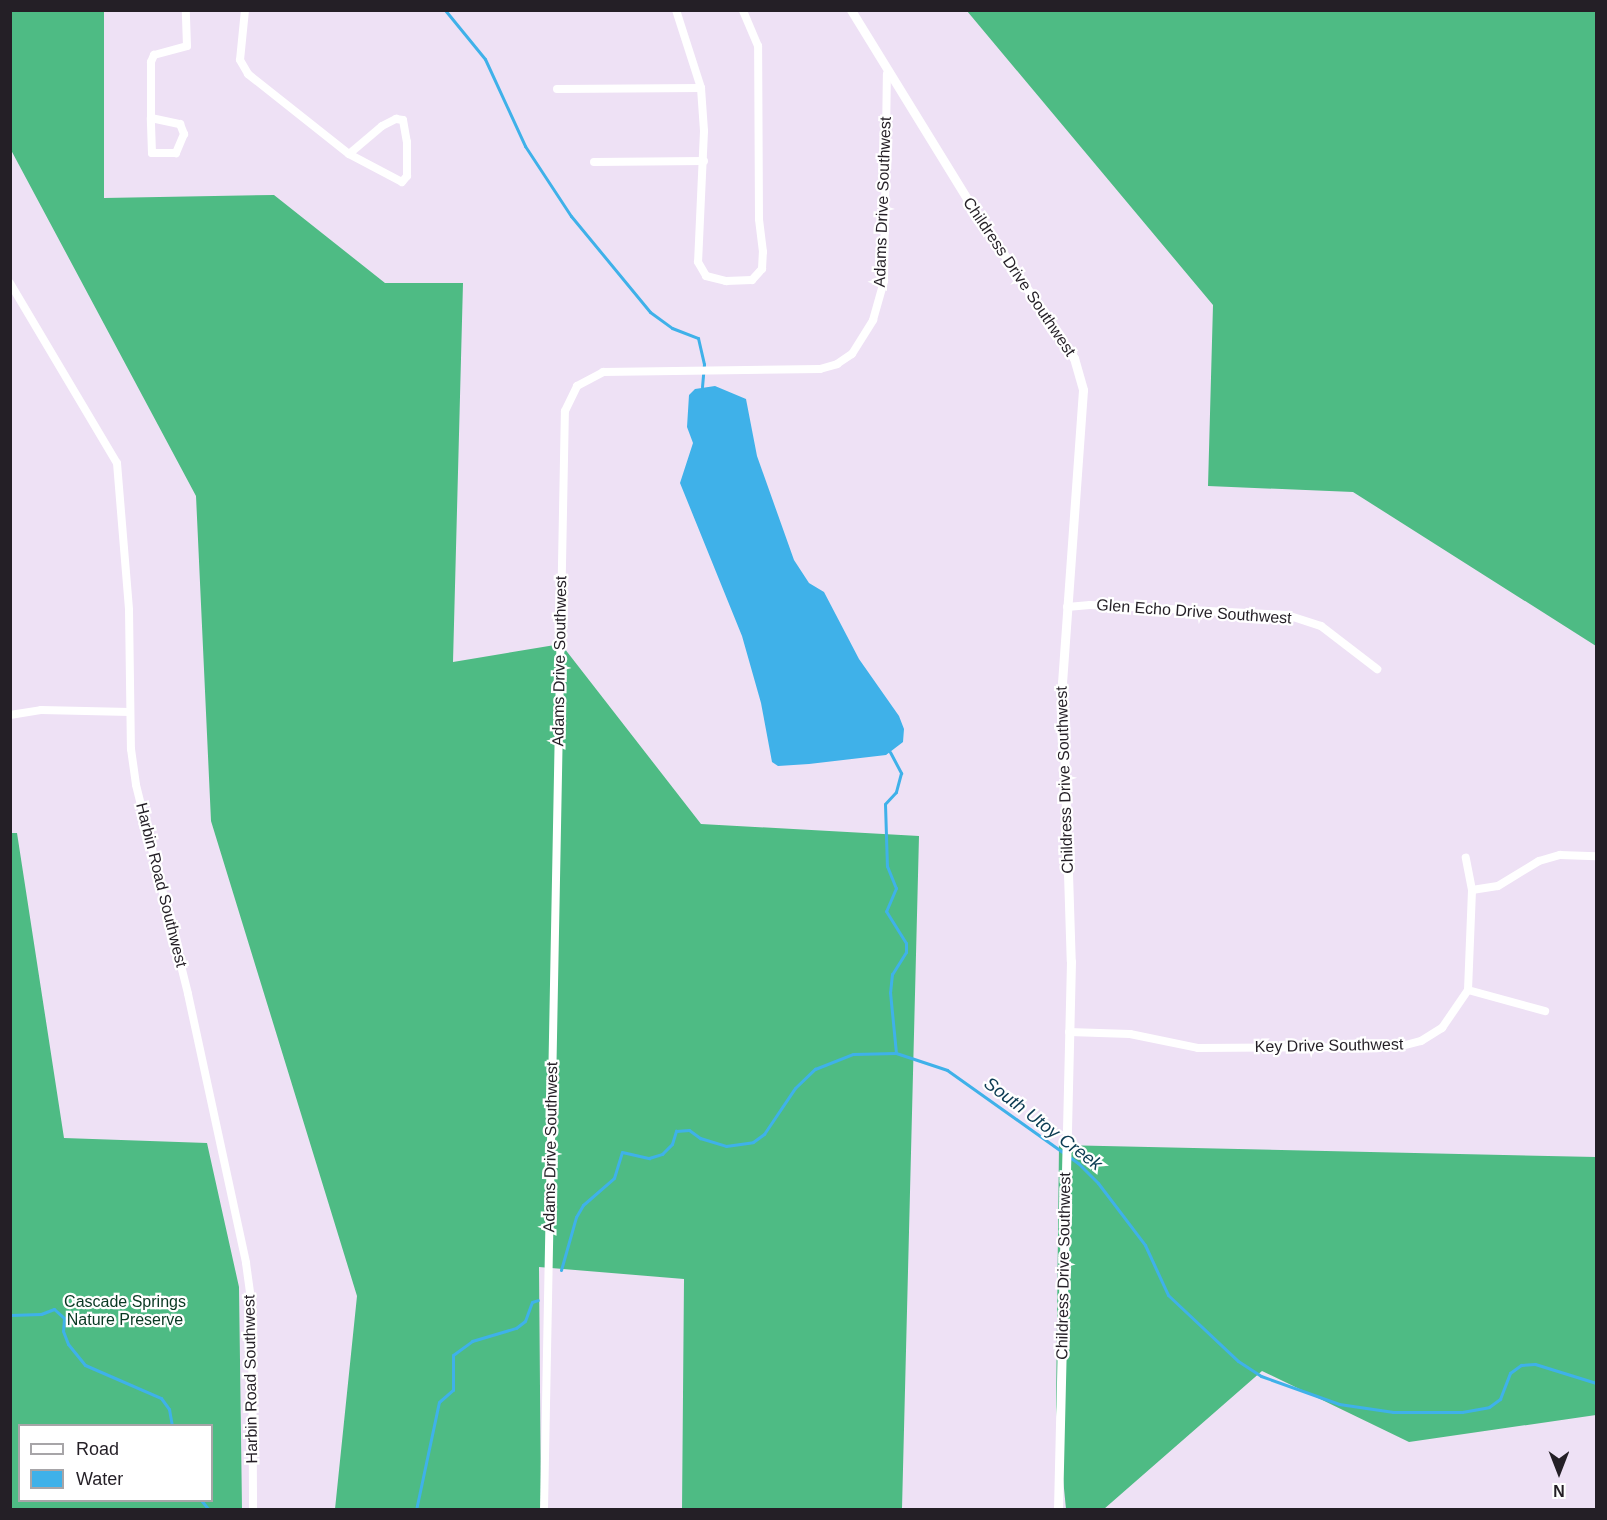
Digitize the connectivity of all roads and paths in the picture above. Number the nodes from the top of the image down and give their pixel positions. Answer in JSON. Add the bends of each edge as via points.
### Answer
{"nodes":[{"id":1,"x":186,"y":10,"type":"edge"},
{"id":2,"x":245,"y":10,"type":"edge"},
{"id":3,"x":676,"y":10,"type":"edge"},
{"id":4,"x":743,"y":10,"type":"edge"},
{"id":5,"x":851,"y":10,"type":"edge"},
{"id":6,"x":887,"y":74,"type":"junction"},
{"id":7,"x":701,"y":87,"type":"junction"},
{"id":8,"x":557,"y":89,"type":"dead end"},
{"id":9,"x":151,"y":118,"type":"junction"},
{"id":10,"x":349,"y":154,"type":"junction"},
{"id":11,"x":704,"y":161,"type":"junction"},
{"id":12,"x":594,"y":162,"type":"dead end"},
{"id":13,"x":10,"y":283,"type":"edge"},
{"id":14,"x":1067,"y":607,"type":"junction"},
{"id":15,"x":1377,"y":669,"type":"dead end"},
{"id":16,"x":129,"y":712,"type":"junction"},
{"id":17,"x":10,"y":715,"type":"edge"},
{"id":18,"x":1596,"y":856,"type":"edge"},
{"id":19,"x":1466,"y":858,"type":"dead end"},
{"id":20,"x":1472,"y":890,"type":"junction"},
{"id":21,"x":1468,"y":990,"type":"junction"},
{"id":22,"x":1545,"y":1011,"type":"dead end"},
{"id":23,"x":1069,"y":1032,"type":"junction"},
{"id":24,"x":253,"y":1509,"type":"edge"},
{"id":25,"x":544,"y":1509,"type":"edge"},
{"id":26,"x":1058,"y":1509,"type":"edge"}],
"edges":[{"from":1,"to":9,"type":"street","via":[[187,46],[154,55],[151,62]]},
{"from":2,"to":10,"type":"street","via":[[240,60],[248,74]]},
{"from":3,"to":7,"type":"street"},
{"from":4,"to":11,"type":"street","via":[[758,46],[759,219],[763,252],[762,269],[752,280],[726,281],[706,276],[698,262]]},
{"from":5,"to":6,"type":"street","name":"Childress Drive Southwest"},
{"from":6,"to":14,"type":"street","name":"Childress Drive Southwest","via":[[1080,370],[1080,448]]},
{"from":6,"to":25,"type":"street","name":"Adams Drive Southwest","via":[[884,281],[873,320],[852,354],[820,369],[603,372],[578,386],[565,411]]},
{"from":7,"to":8,"type":"street"},
{"from":7,"to":11,"type":"street"},
{"from":9,"to":9,"type":"street","via":[[152,153],[176,153],[184,134],[180,124]]},
{"from":10,"to":10,"type":"street","via":[[402,182],[407,176],[403,120],[382,126]]},
{"from":11,"to":12,"type":"street"},
{"from":13,"to":16,"type":"street","name":"Harbin Road Southwest","via":[[117,463],[129,610]]},
{"from":14,"to":15,"type":"street","name":"Glen Echo Drive Southwest","via":[[1287,615],[1321,626]]},
{"from":14,"to":23,"type":"street","name":"Childress Drive Southwest","via":[[1062,747],[1071,941]]},
{"from":16,"to":17,"type":"street","via":[[41,710]]},
{"from":16,"to":24,"type":"street","name":"Harbin Road Southwest","via":[[136,785],[188,994],[246,1263],[252,1307]]},
{"from":18,"to":20,"type":"street","via":[[1560,855],[1539,861],[1498,886]]},
{"from":19,"to":20,"type":"street"},
{"from":20,"to":21,"type":"street"},
{"from":21,"to":22,"type":"street"},
{"from":21,"to":23,"type":"street","name":"Key Drive Southwest","via":[[1442,1028],[1421,1041],[1398,1047],[1198,1048],[1130,1034]]},
{"from":23,"to":26,"type":"street","name":"Childress Drive Southwest"}]}
